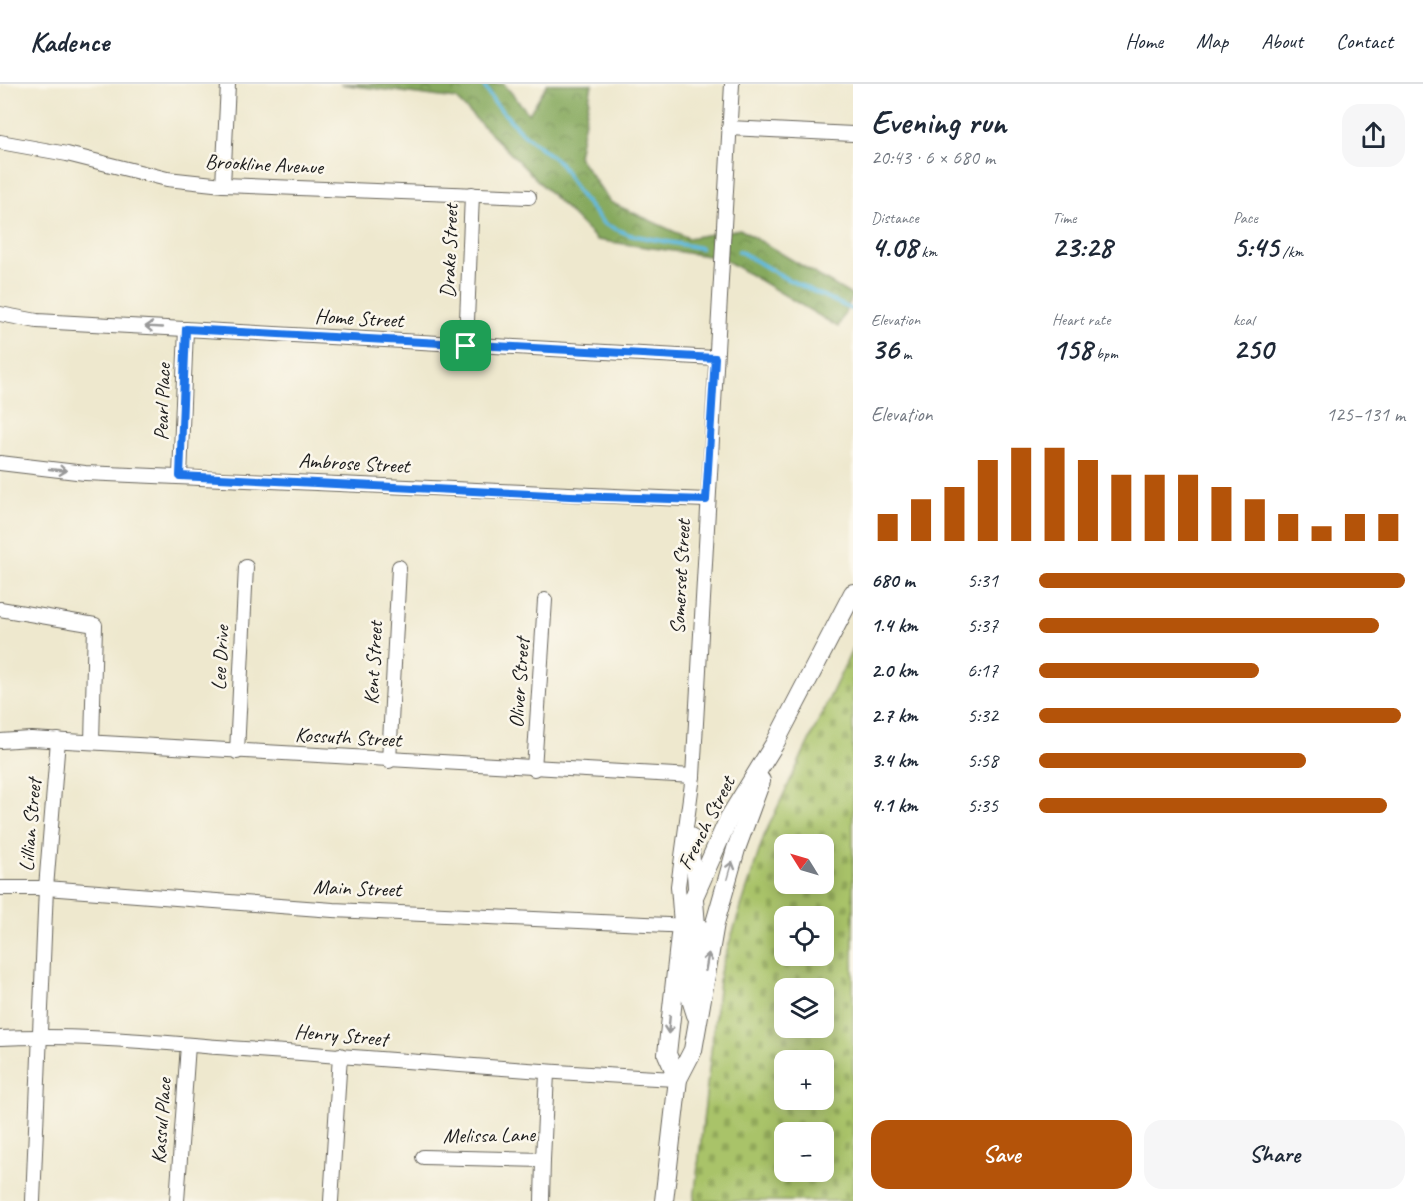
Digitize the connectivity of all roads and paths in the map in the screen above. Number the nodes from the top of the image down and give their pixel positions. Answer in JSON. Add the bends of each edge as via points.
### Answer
{"nodes":[{"id":1,"x":228,"y":84,"type":"edge"},
{"id":2,"x":732,"y":84,"type":"edge"},
{"id":3,"x":729,"y":129,"type":"junction"},
{"id":4,"x":853,"y":134,"type":"edge"},
{"id":5,"x":0,"y":142,"type":"edge"},
{"id":6,"x":223,"y":184,"type":"junction"},
{"id":7,"x":472,"y":194,"type":"junction"},
{"id":8,"x":529,"y":197,"type":"dead end"},
{"id":9,"x":0,"y":314,"type":"edge"},
{"id":10,"x":186,"y":329,"type":"junction"},
{"id":11,"x":466,"y":346,"type":"junction"},
{"id":12,"x":715,"y":358,"type":"junction"},
{"id":13,"x":0,"y":463,"type":"edge"},
{"id":14,"x":180,"y":476,"type":"junction"},
{"id":15,"x":706,"y":500,"type":"junction"},
{"id":16,"x":246,"y":567,"type":"dead end"},
{"id":17,"x":399,"y":567,"type":"dead end"},
{"id":18,"x":853,"y":593,"type":"edge"},
{"id":19,"x":545,"y":600,"type":"dead end"},
{"id":20,"x":0,"y":609,"type":"edge"},
{"id":21,"x":58,"y":740,"type":"junction"},
{"id":22,"x":0,"y":741,"type":"edge"},
{"id":23,"x":92,"y":742,"type":"junction"},
{"id":24,"x":775,"y":743,"type":"junction"},
{"id":25,"x":237,"y":752,"type":"junction"},
{"id":26,"x":389,"y":760,"type":"junction"},
{"id":27,"x":534,"y":769,"type":"junction"},
{"id":28,"x":693,"y":776,"type":"junction"},
{"id":29,"x":689,"y":820,"type":"junction"},
{"id":30,"x":0,"y":888,"type":"edge"},
{"id":31,"x":46,"y":888,"type":"junction"},
{"id":32,"x":697,"y":891,"type":"junction"},
{"id":33,"x":698,"y":926,"type":"junction"},
{"id":34,"x":39,"y":1036,"type":"junction"},
{"id":35,"x":0,"y":1038,"type":"edge"},
{"id":36,"x":188,"y":1045,"type":"junction"},
{"id":37,"x":340,"y":1055,"type":"junction"},
{"id":38,"x":548,"y":1073,"type":"junction"},
{"id":39,"x":678,"y":1079,"type":"junction"},
{"id":40,"x":423,"y":1157,"type":"dead end"},
{"id":41,"x":543,"y":1160,"type":"junction"},
{"id":42,"x":33,"y":1201,"type":"edge"},
{"id":43,"x":177,"y":1201,"type":"edge"},
{"id":44,"x":331,"y":1201,"type":"edge"},
{"id":45,"x":542,"y":1201,"type":"edge"},
{"id":46,"x":664,"y":1201,"type":"edge"}],
"edges":[{"from":1,"to":6,"type":"street"},
{"from":2,"to":3,"type":"street","name":"Somerset Street"},
{"from":3,"to":4,"type":"street"},
{"from":3,"to":12,"type":"street","name":"Somerset Street"},
{"from":5,"to":6,"type":"street","name":"Brookline Avenue","via":[[67,154],[167,180]]},
{"from":6,"to":7,"type":"street","name":"Brookline Avenue"},
{"from":7,"to":8,"type":"street","name":"Brookline Avenue"},
{"from":7,"to":11,"type":"street","name":"Drake Street"},
{"from":10,"to":9,"type":"street","name":"Home Street","one_way":true,"via":[[37,321]]},
{"from":10,"to":11,"type":"street","name":"Home Street"},
{"from":10,"to":14,"type":"street","name":"Pearl Place"},
{"from":11,"to":12,"type":"street","name":"Home Street"},
{"from":12,"to":15,"type":"street","name":"Somerset Street"},
{"from":13,"to":14,"type":"street","name":"Ambrose Street","one_way":true,"via":[[86,473]]},
{"from":14,"to":15,"type":"street","name":"Ambrose Street"},
{"from":15,"to":28,"type":"street","name":"Somerset Street"},
{"from":16,"to":25,"type":"street","name":"Lee Drive"},
{"from":17,"to":26,"type":"street","name":"Kent Street"},
{"from":18,"to":24,"type":"main road","name":"French Street"},
{"from":19,"to":27,"type":"street","name":"Oliver Street"},
{"from":20,"to":23,"type":"street","via":[[95,625]]},
{"from":21,"to":22,"type":"street","name":"Kossuth Street"},
{"from":21,"to":23,"type":"street","name":"Kossuth Street"},
{"from":21,"to":31,"type":"street","name":"Lillian Street"},
{"from":23,"to":25,"type":"street","name":"Kossuth Street"},
{"from":24,"to":32,"type":"main road","name":"French Street","via":[[729,818]]},
{"from":33,"to":24,"type":"main road","name":"French Street","one_way":true,"via":[[736,849]]},
{"from":25,"to":26,"type":"street","name":"Kossuth Street"},
{"from":26,"to":27,"type":"street","name":"Kossuth Street"},
{"from":27,"to":28,"type":"street","name":"Kossuth Street"},
{"from":28,"to":29,"type":"street","name":"Somerset Street"},
{"from":29,"to":32,"type":"street","name":"Somerset Street"},
{"from":29,"to":33,"type":"street","name":"Somerset Street","via":[[678,886]]},
{"from":30,"to":31,"type":"street","name":"Main Street"},
{"from":31,"to":33,"type":"street","name":"Main Street","via":[[333,910]]},
{"from":31,"to":34,"type":"street","name":"Lillian Street"},
{"from":32,"to":33,"type":"main road","name":"French Street"},
{"from":39,"to":33,"type":"main road","name":"Somerset Street","one_way":true,"via":[[693,1050]]},
{"from":33,"to":39,"type":"main road","name":"Somerset Street","one_way":true,"via":[[667,1054]]},
{"from":34,"to":35,"type":"street","name":"Henry Street"},
{"from":34,"to":36,"type":"street","name":"Henry Street"},
{"from":34,"to":42,"type":"street","name":"Lillian Street"},
{"from":36,"to":37,"type":"street","name":"Henry Street"},
{"from":36,"to":43,"type":"street","name":"Kassul Place"},
{"from":37,"to":38,"type":"street","name":"Henry Street"},
{"from":37,"to":44,"type":"street"},
{"from":38,"to":39,"type":"street","name":"Henry Street"},
{"from":38,"to":41,"type":"street","name":"Melissa Lane"},
{"from":39,"to":46,"type":"main road","name":"Somerset Street"},
{"from":40,"to":41,"type":"street","name":"Melissa Lane"},
{"from":41,"to":45,"type":"street"}]}
